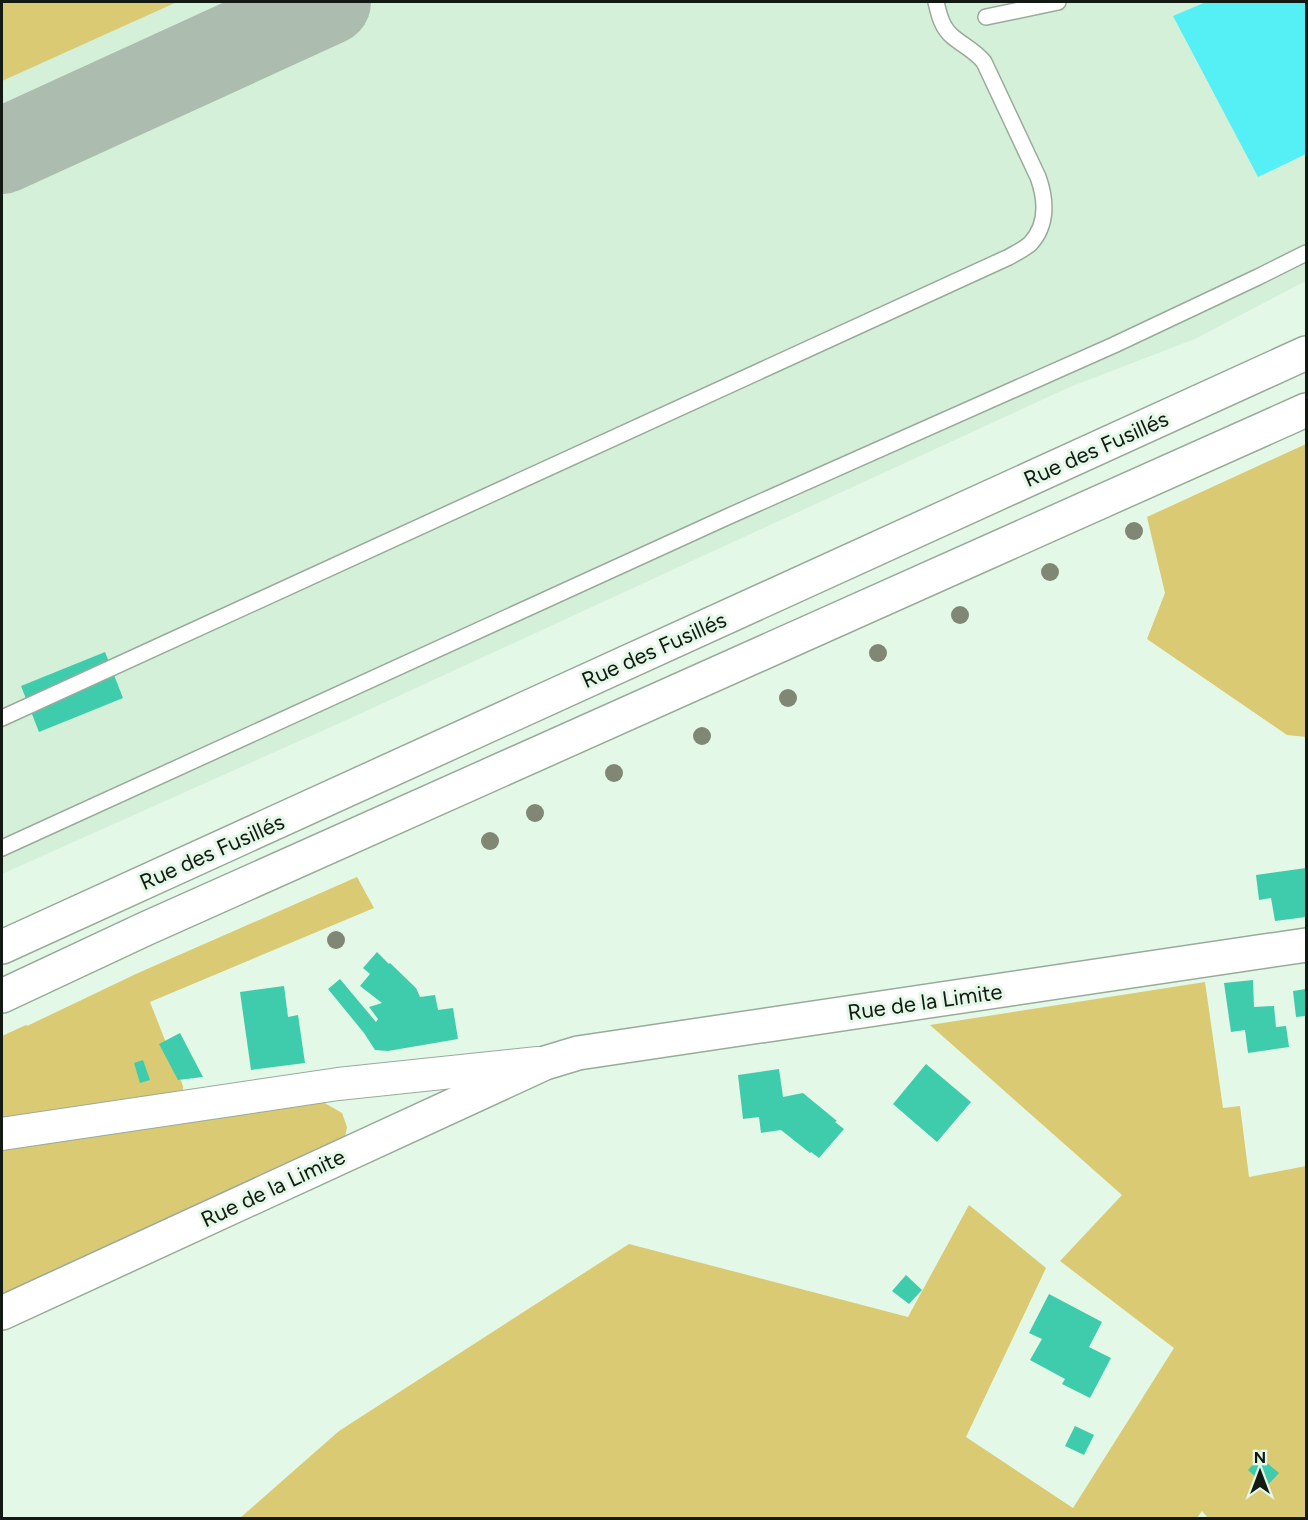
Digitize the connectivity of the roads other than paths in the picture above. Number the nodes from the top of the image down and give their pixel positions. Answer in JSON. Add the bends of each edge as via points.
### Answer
{"nodes":[{"id":1,"x":936,"y":2,"type":"edge"},
{"id":2,"x":1058,"y":2,"type":"edge"},
{"id":3,"x":986,"y":17,"type":"dead end"},
{"id":4,"x":1306,"y":253,"type":"edge"},
{"id":5,"x":1306,"y":353,"type":"edge"},
{"id":6,"x":1306,"y":410,"type":"edge"},
{"id":7,"x":2,"y":718,"type":"edge"},
{"id":8,"x":2,"y":848,"type":"edge"},
{"id":9,"x":1306,"y":945,"type":"edge"},
{"id":10,"x":2,"y":947,"type":"edge"},
{"id":11,"x":2,"y":996,"type":"edge"},
{"id":12,"x":545,"y":1063,"type":"junction"},
{"id":13,"x":2,"y":1134,"type":"edge"},
{"id":14,"x":2,"y":1313,"type":"edge"}],
"edges":[{"from":1,"to":7,"type":"lane","via":[[939,16],[952,36],[984,62],[1043,190],[1041,228],[1029,245]]},
{"from":2,"to":3,"type":"lane"},
{"from":4,"to":8,"type":"lane","via":[[1114,345]]},
{"from":5,"to":10,"type":"main road","name":"Rue des Fusillés"},
{"from":6,"to":11,"type":"main road","name":"Rue des Fusillés"},
{"from":9,"to":12,"type":"main road","name":"Rue de la Limite","via":[[578,1053]]},
{"from":12,"to":13,"type":"street","name":"Rue de la Limite","via":[[338,1084]]},
{"from":12,"to":14,"type":"main road","name":"Rue de la Limite"}]}
